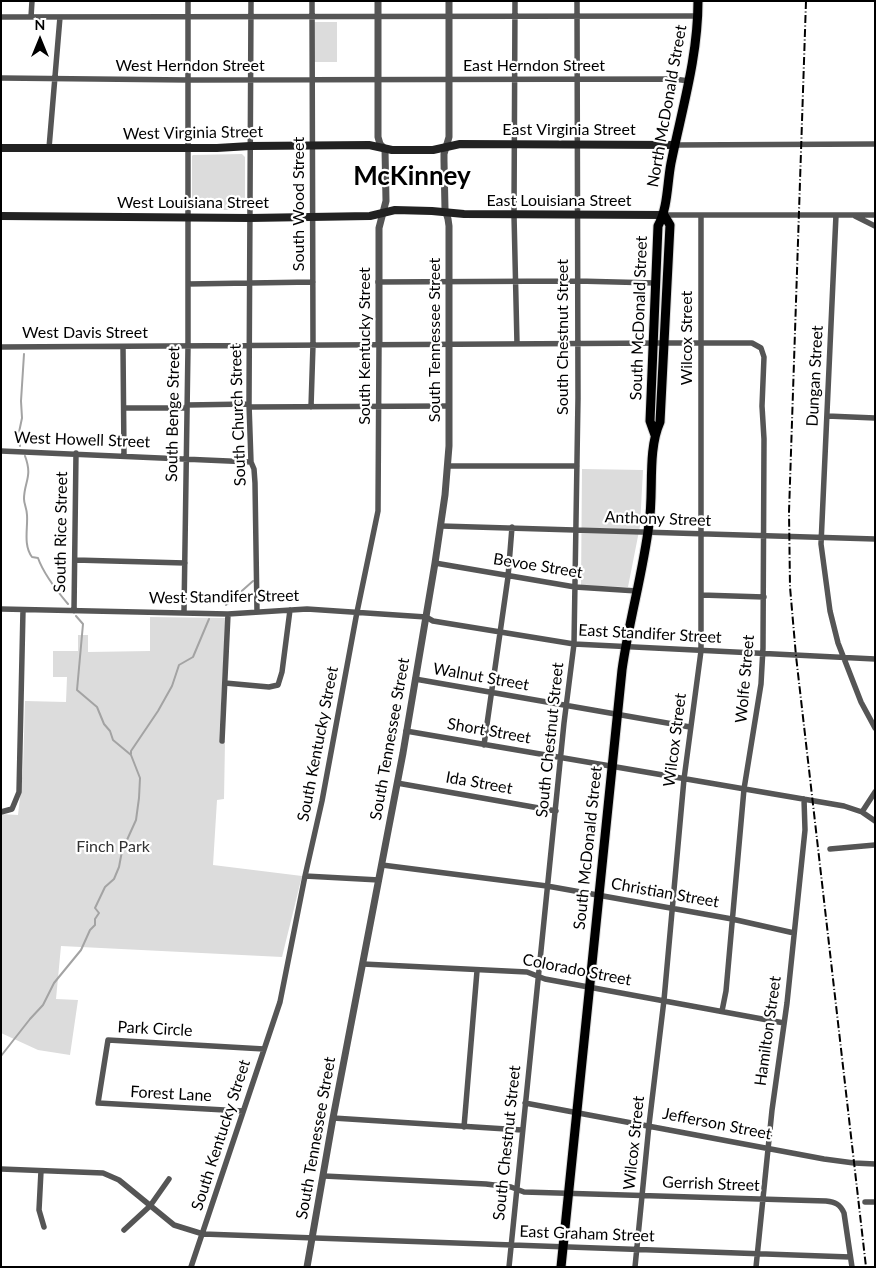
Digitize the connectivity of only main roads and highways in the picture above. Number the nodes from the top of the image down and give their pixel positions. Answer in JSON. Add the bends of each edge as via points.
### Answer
{"nodes":[{"id":1,"x":698,"y":1,"type":"edge"},
{"id":2,"x":675,"y":144,"type":"junction"},
{"id":3,"x":1,"y":148,"type":"edge"},
{"id":4,"x":385,"y":149,"type":"joint"},
{"id":5,"x":384,"y":212,"type":"joint"},
{"id":6,"x":664,"y":215,"type":"junction"},
{"id":7,"x":1,"y":216,"type":"edge"},
{"id":8,"x":655,"y":434,"type":"junction"},
{"id":9,"x":561,"y":1267,"type":"edge"}],
"edges":[{"from":1,"to":2,"type":"main road","name":"North McDonald Street","via":[[696,46]]},
{"from":2,"to":4,"type":"main road","name":"East Virginia Street","via":[[460,144],[433,150]]},
{"from":2,"to":6,"type":"main road","name":"North McDonald Street"},
{"from":3,"to":4,"type":"main road","name":"West Virginia Street","via":[[369,145]]},
{"from":5,"to":6,"type":"main road","name":"East Louisiana Street"},
{"from":5,"to":7,"type":"main road","name":"West Louisiana Street","via":[[370,216],[250,218]]},
{"from":6,"to":8,"type":"main road","name":"South McDonald Street","via":[[658,226],[655,283],[650,421]]},
{"from":6,"to":8,"type":"main road","name":"South McDonald Street","via":[[670,225],[660,422]]},
{"from":8,"to":9,"type":"main road","name":"South McDonald Street","via":[[648,532],[625,648],[617,715]]}]}
